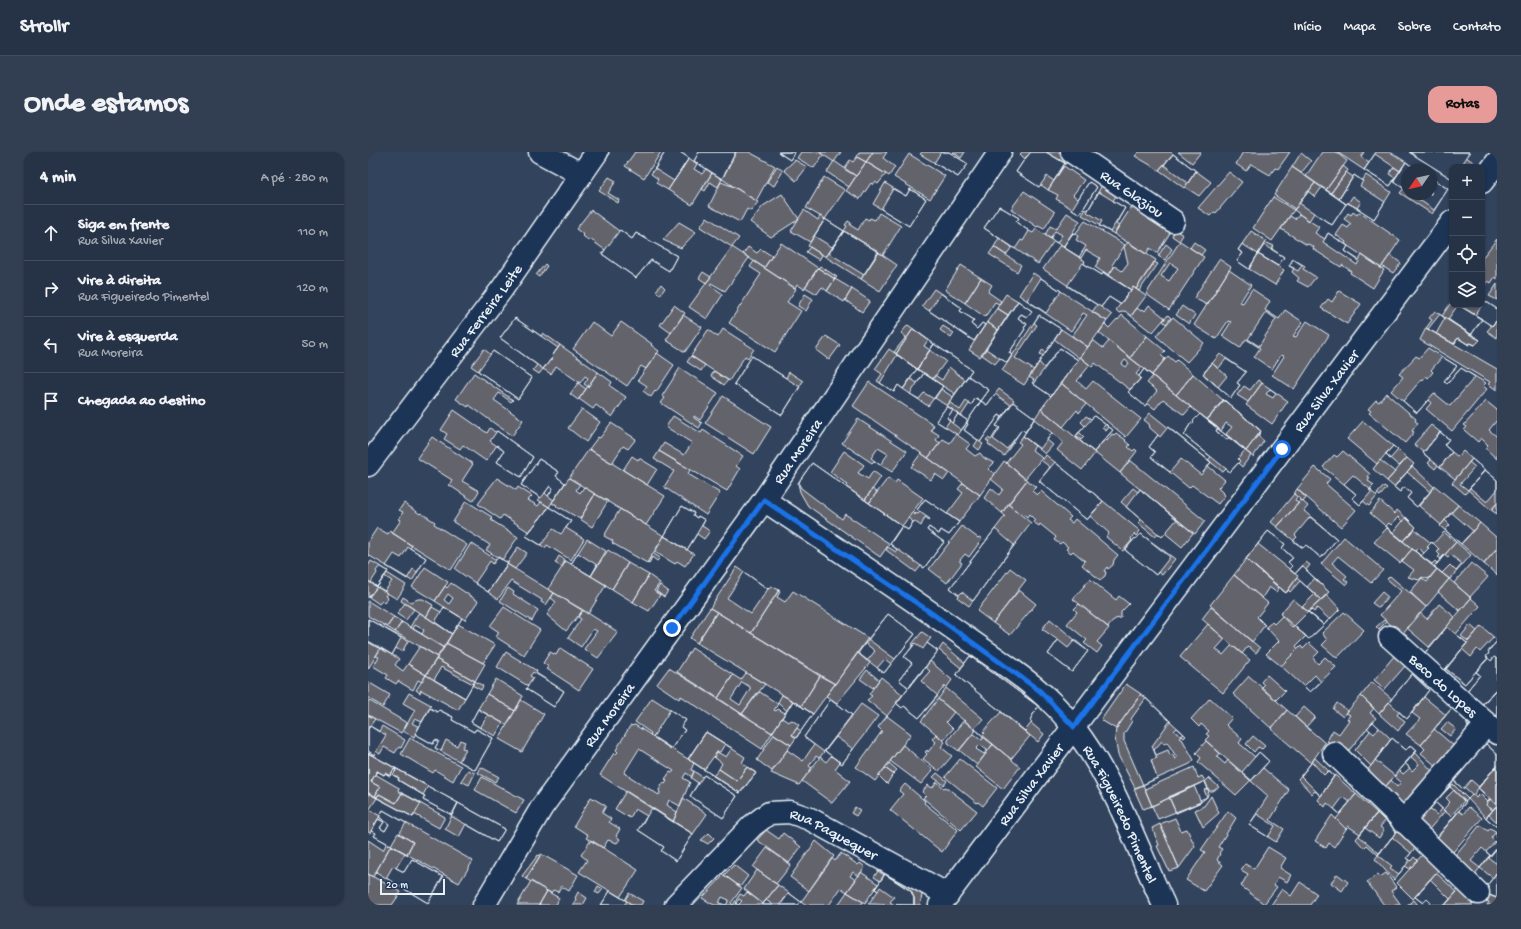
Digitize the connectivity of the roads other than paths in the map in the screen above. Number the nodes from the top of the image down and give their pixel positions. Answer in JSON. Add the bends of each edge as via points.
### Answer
{"nodes":[{"id":1,"x":540,"y":152,"type":"edge"},
{"id":2,"x":598,"y":152,"type":"edge"},
{"id":3,"x":1000,"y":152,"type":"edge"},
{"id":4,"x":1072,"y":152,"type":"edge"},
{"id":5,"x":1497,"y":162,"type":"edge"},
{"id":6,"x":581,"y":174,"type":"junction"},
{"id":7,"x":1485,"y":178,"type":"edge"},
{"id":8,"x":1173,"y":221,"type":"dead end"},
{"id":9,"x":1449,"y":226,"type":"edge"},
{"id":10,"x":368,"y":465,"type":"edge"},
{"id":11,"x":764,"y":500,"type":"junction"},
{"id":12,"x":1390,"y":637,"type":"dead end"},
{"id":13,"x":1074,"y":727,"type":"junction"},
{"id":14,"x":1492,"y":729,"type":"edge"},
{"id":15,"x":1334,"y":753,"type":"dead end"},
{"id":16,"x":1403,"y":822,"type":"junction"},
{"id":17,"x":1478,"y":893,"type":"dead end"},
{"id":18,"x":944,"y":900,"type":"edge"},
{"id":19,"x":686,"y":902,"type":"edge"},
{"id":20,"x":484,"y":905,"type":"edge"},
{"id":21,"x":1164,"y":905,"type":"edge"}],
"edges":[{"from":1,"to":6,"type":"street"},
{"from":2,"to":6,"type":"street","name":"Rua Ferreira Leite"},
{"from":3,"to":11,"type":"street","name":"Rua Moreira"},
{"from":4,"to":8,"type":"street","name":"Rua Glaziou"},
{"from":5,"to":7,"type":"street"},
{"from":6,"to":10,"type":"street","name":"Rua Ferreira Leite","via":[[502,289]]},
{"from":9,"to":13,"type":"street","name":"Rua Silva Xavier"},
{"from":11,"to":13,"type":"street","name":"Rua Figueiredo Pimentel","via":[[930,612],[1040,691]]},
{"from":11,"to":20,"type":"street","name":"Rua Moreira","via":[[542,807]]},
{"from":12,"to":14,"type":"street","name":"Beco do Lopes"},
{"from":13,"to":18,"type":"street","name":"Rua Silva Xavier"},
{"from":13,"to":21,"type":"street","name":"Rua Figueiredo Pimentel","via":[[1098,762],[1124,812]]},
{"from":14,"to":16,"type":"street"},
{"from":15,"to":16,"type":"street"},
{"from":16,"to":17,"type":"street"},
{"from":18,"to":19,"type":"street","name":"Rua Paquequer","via":[[810,819],[790,812],[769,813],[752,826]]}]}
